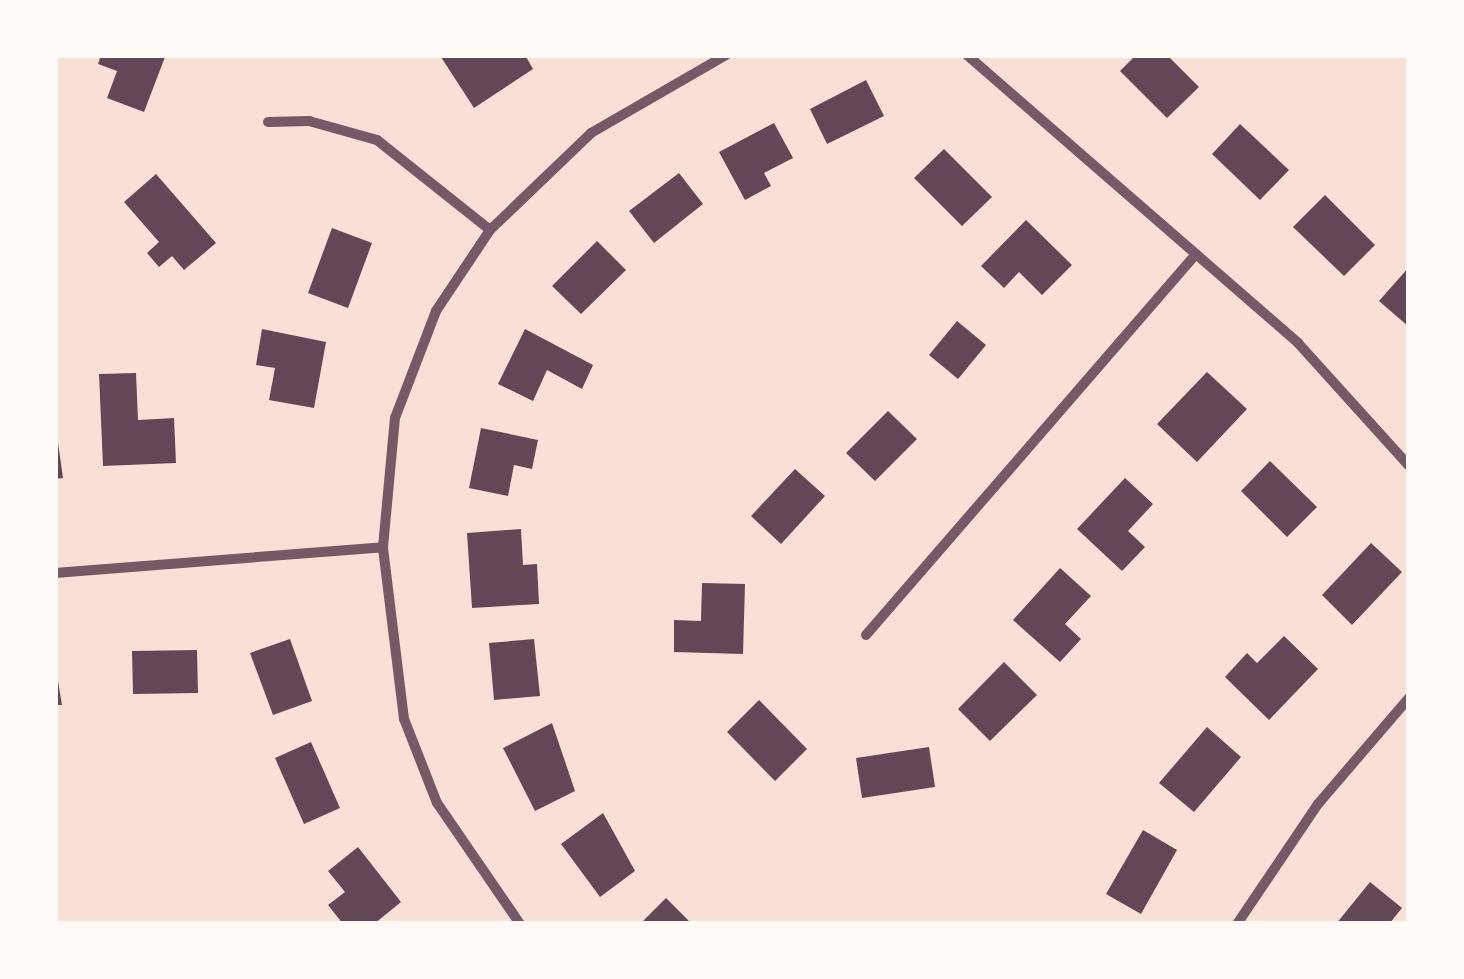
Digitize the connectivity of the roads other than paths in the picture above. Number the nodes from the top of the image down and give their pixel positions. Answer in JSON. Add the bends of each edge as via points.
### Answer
{"nodes":[{"id":1,"x":726,"y":55,"type":"edge"},
{"id":2,"x":967,"y":55,"type":"edge"},
{"id":3,"x":268,"y":122,"type":"dead end"},
{"id":4,"x":490,"y":230,"type":"junction"},
{"id":5,"x":1196,"y":254,"type":"junction"},
{"id":6,"x":1409,"y":466,"type":"edge"},
{"id":7,"x":383,"y":547,"type":"junction"},
{"id":8,"x":55,"y":573,"type":"edge"},
{"id":9,"x":866,"y":634,"type":"dead end"},
{"id":10,"x":1409,"y":698,"type":"edge"},
{"id":11,"x":520,"y":924,"type":"edge"},
{"id":12,"x":1237,"y":924,"type":"edge"}],
"edges":[{"from":1,"to":4,"type":"street","via":[[591,133]]},
{"from":2,"to":5,"type":"street"},
{"from":3,"to":4,"type":"street","via":[[310,120],[376,140]]},
{"from":4,"to":7,"type":"street","via":[[412,364],[385,475]]},
{"from":5,"to":6,"type":"street","via":[[1298,344]]},
{"from":5,"to":9,"type":"street"},
{"from":7,"to":8,"type":"street"},
{"from":7,"to":11,"type":"street","via":[[392,651],[419,763]]},
{"from":10,"to":12,"type":"street","via":[[1318,804]]}]}
